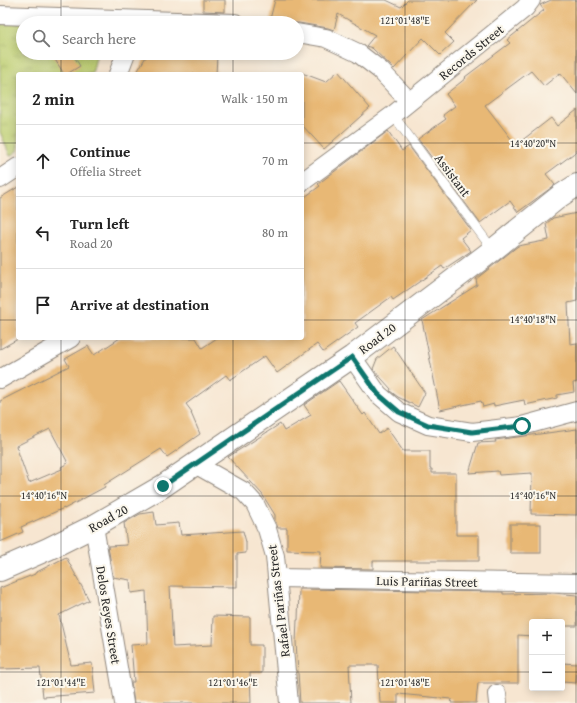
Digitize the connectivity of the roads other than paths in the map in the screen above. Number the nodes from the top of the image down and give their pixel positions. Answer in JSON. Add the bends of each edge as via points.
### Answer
{"nodes":[{"id":1,"x":531,"y":0,"type":"edge"},
{"id":2,"x":0,"y":15,"type":"edge"},
{"id":3,"x":22,"y":16,"type":"edge"},
{"id":4,"x":304,"y":34,"type":"edge"},
{"id":5,"x":123,"y":60,"type":"edge"},
{"id":6,"x":119,"y":72,"type":"edge"},
{"id":7,"x":409,"y":101,"type":"junction"},
{"id":8,"x":393,"y":115,"type":"junction"},
{"id":9,"x":16,"y":168,"type":"edge"},
{"id":10,"x":0,"y":179,"type":"edge"},
{"id":11,"x":304,"y":181,"type":"edge"},
{"id":12,"x":577,"y":185,"type":"edge"},
{"id":13,"x":493,"y":250,"type":"junction"},
{"id":14,"x":68,"y":340,"type":"edge"},
{"id":15,"x":352,"y":357,"type":"junction"},
{"id":16,"x":0,"y":379,"type":"edge"},
{"id":17,"x":577,"y":411,"type":"edge"},
{"id":18,"x":195,"y":464,"type":"junction"},
{"id":19,"x":94,"y":526,"type":"junction"},
{"id":20,"x":0,"y":570,"type":"edge"},
{"id":21,"x":277,"y":578,"type":"junction"},
{"id":22,"x":577,"y":583,"type":"edge"},
{"id":23,"x":124,"y":703,"type":"edge"},
{"id":24,"x":289,"y":703,"type":"edge"}],
"edges":[{"from":1,"to":7,"type":"street","name":"Records Street","via":[[525,8]]},
{"from":2,"to":3,"type":"street"},
{"from":4,"to":7,"type":"street","via":[[326,38],[358,53],[380,70]]},
{"from":5,"to":6,"type":"street"},
{"from":7,"to":8,"type":"street","name":"Records Street"},
{"from":8,"to":11,"type":"street","name":"Records Street"},
{"from":8,"to":13,"type":"lane","name":"Assistant"},
{"from":9,"to":10,"type":"street"},
{"from":12,"to":13,"type":"street","name":"Road 20"},
{"from":13,"to":15,"type":"street","name":"Road 20"},
{"from":14,"to":16,"type":"street"},
{"from":15,"to":17,"type":"street","via":[[378,394],[399,412],[428,425],[472,432],[522,426]]},
{"from":15,"to":18,"type":"street","name":"Road 20"},
{"from":18,"to":19,"type":"street","name":"Road 20","via":[[163,486]]},
{"from":18,"to":21,"type":"street","name":"Rafael Pariñas Street","via":[[243,491],[255,504],[267,529],[275,556]]},
{"from":19,"to":20,"type":"street","name":"Road 20"},
{"from":19,"to":23,"type":"street","name":"Delos Reyes Street"},
{"from":21,"to":22,"type":"street","name":"Luis Pariñas Street"},
{"from":21,"to":24,"type":"street","name":"Rafael Pariñas Street"}]}
